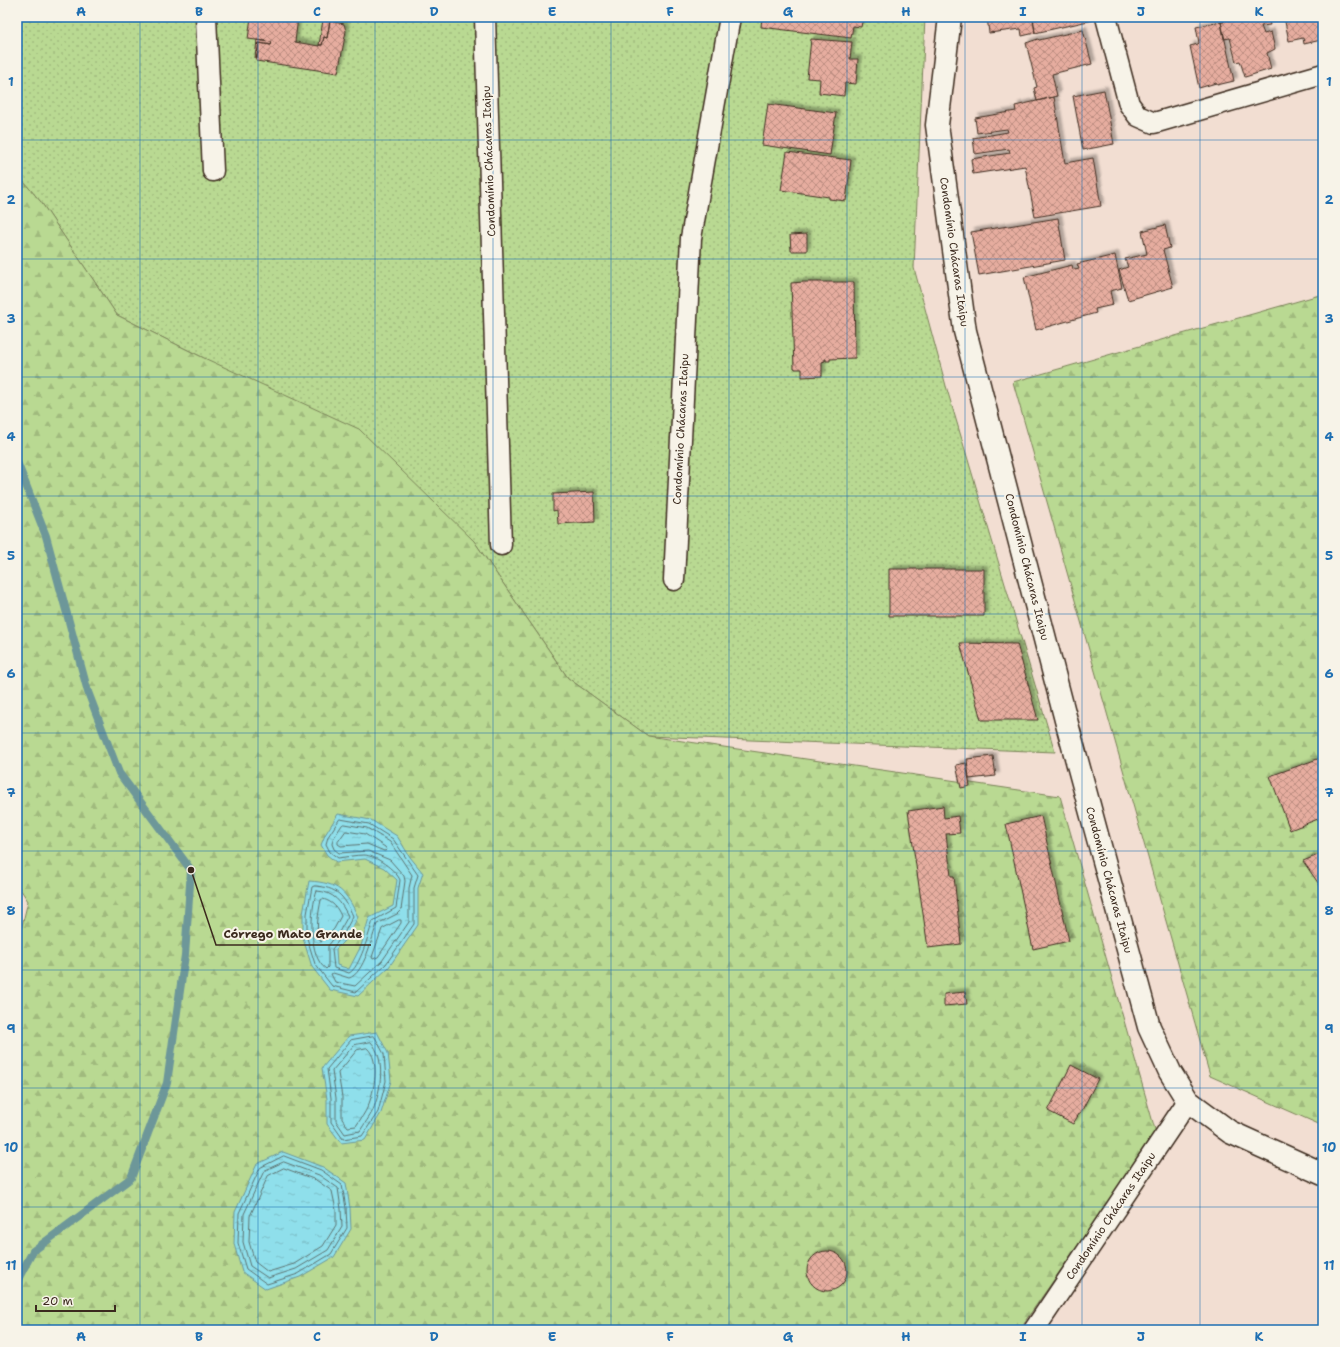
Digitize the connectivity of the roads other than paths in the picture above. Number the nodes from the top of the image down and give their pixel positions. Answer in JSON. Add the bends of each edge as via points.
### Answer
{"nodes":[{"id":1,"x":206,"y":17,"type":"edge"},
{"id":2,"x":484,"y":17,"type":"edge"},
{"id":3,"x":730,"y":17,"type":"edge"},
{"id":4,"x":950,"y":17,"type":"edge"},
{"id":5,"x":1106,"y":17,"type":"edge"},
{"id":6,"x":1323,"y":74,"type":"edge"},
{"id":7,"x":214,"y":171,"type":"dead end"},
{"id":8,"x":501,"y":545,"type":"dead end"},
{"id":9,"x":674,"y":580,"type":"dead end"},
{"id":10,"x":1188,"y":1101,"type":"junction"},
{"id":11,"x":1323,"y":1174,"type":"edge"},
{"id":12,"x":1034,"y":1330,"type":"edge"}],
"edges":[{"from":1,"to":7,"type":"street"},
{"from":2,"to":8,"type":"street","name":"Condomínio Chácaras Itaipu"},
{"from":3,"to":9,"type":"street","name":"Condomínio Chácaras Itaipu","via":[[690,238]]},
{"from":4,"to":10,"type":"street","name":"Condomínio Chácaras Itaipu","via":[[937,125],[965,331],[1148,1027],[1170,1072]]},
{"from":5,"to":6,"type":"street","via":[[1128,104],[1138,116],[1154,123]]},
{"from":10,"to":11,"type":"street","name":"Condomínio Chácaras Itaipu","via":[[1230,1132]]},
{"from":10,"to":12,"type":"street","name":"Condomínio Chácaras Itaipu"}]}
